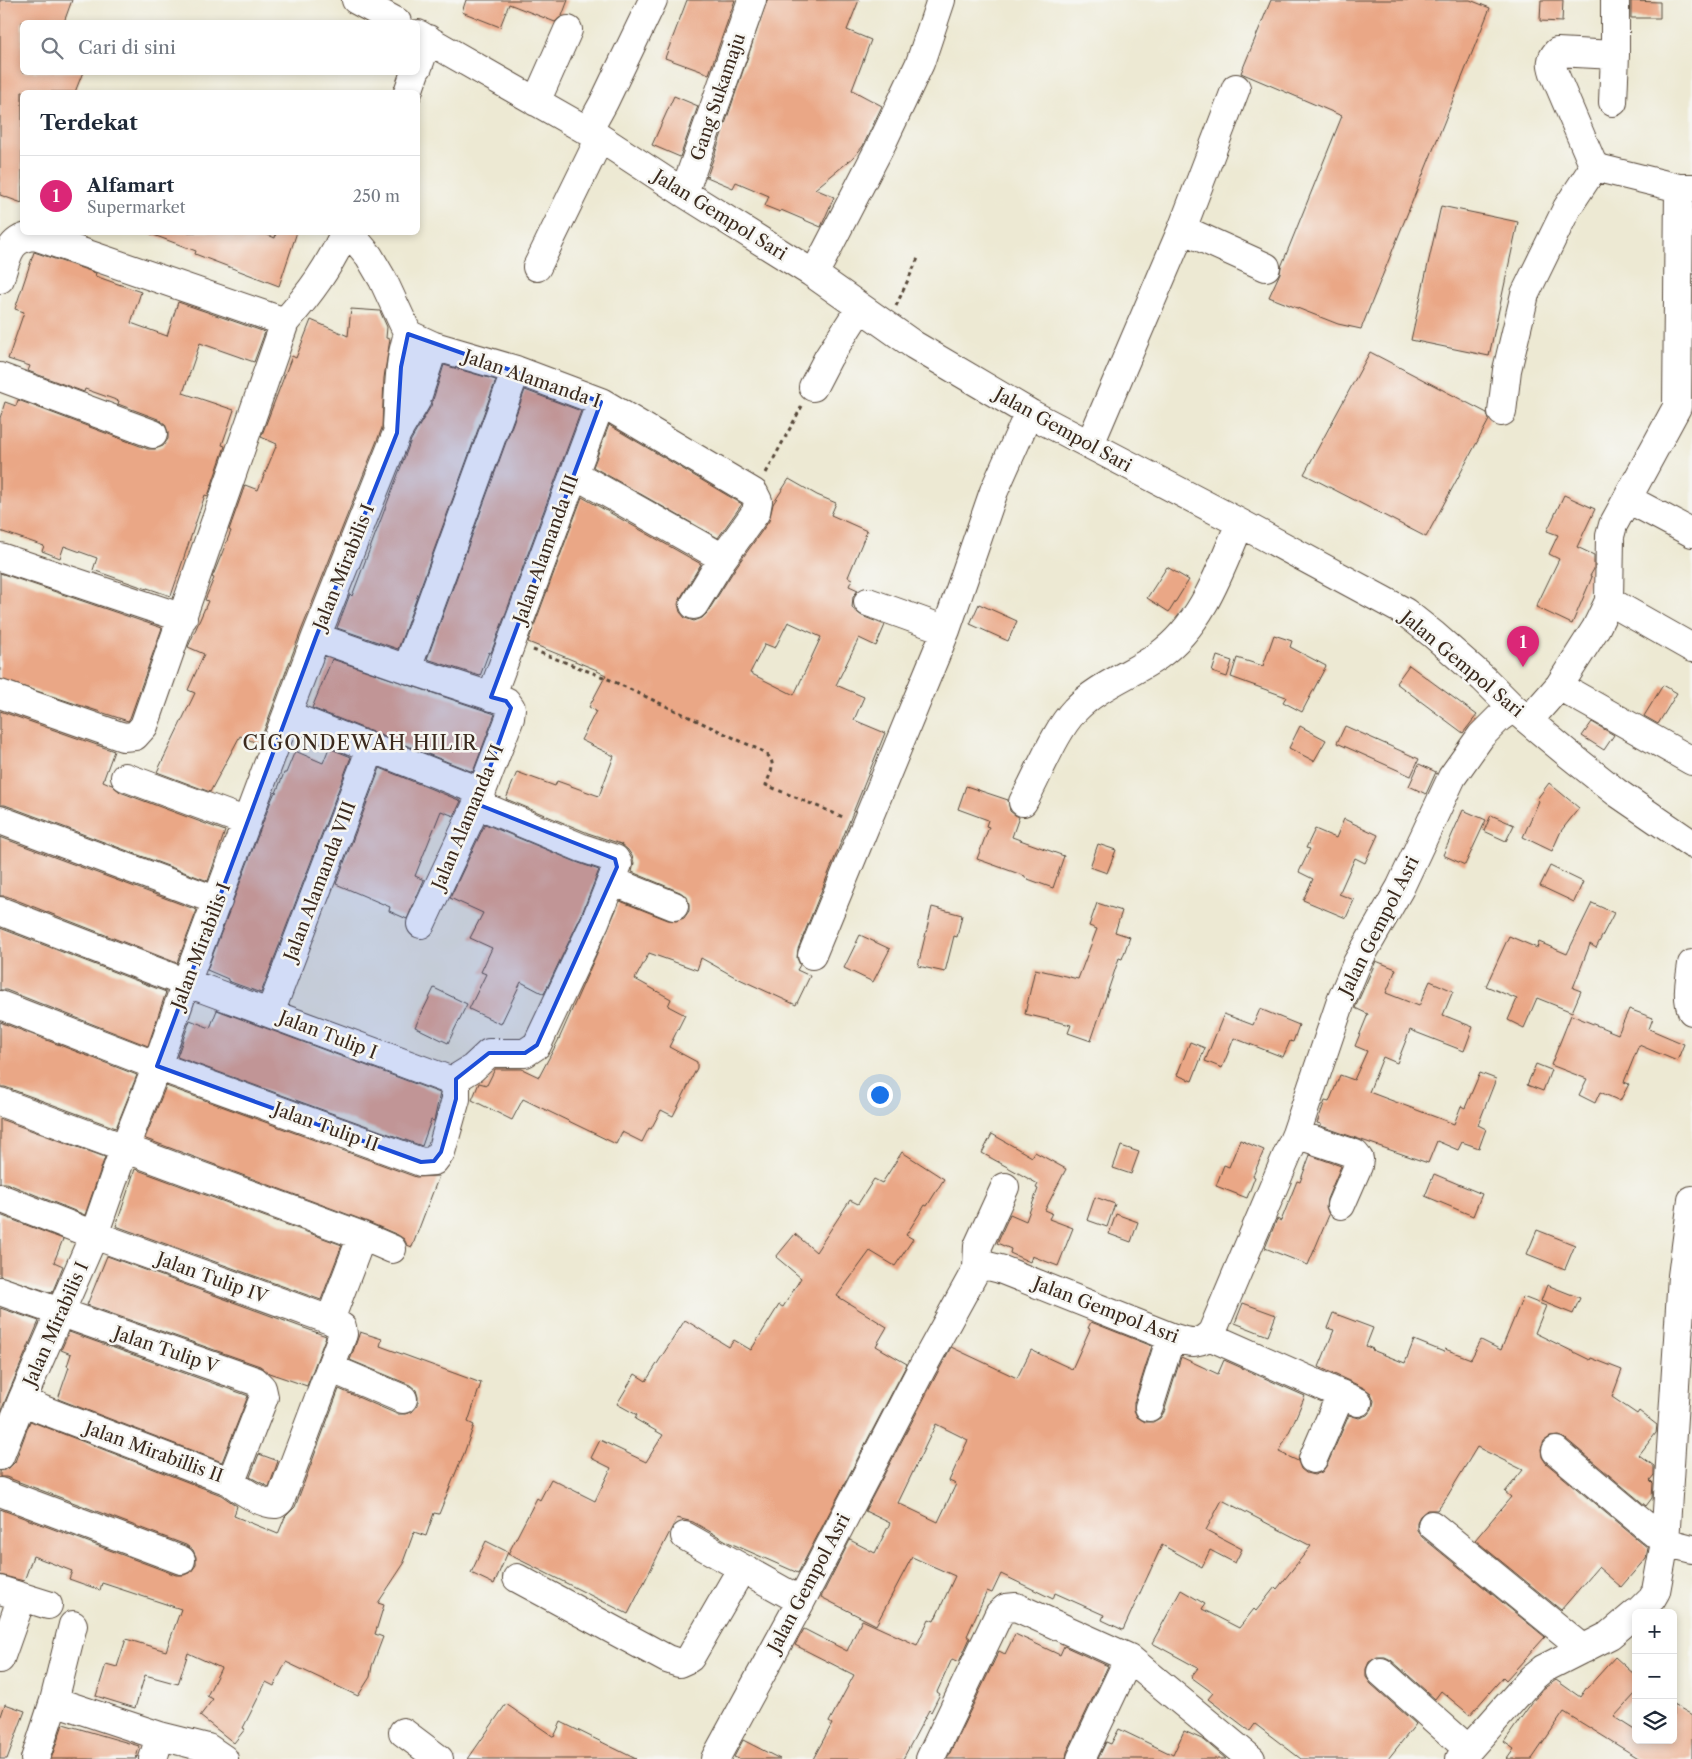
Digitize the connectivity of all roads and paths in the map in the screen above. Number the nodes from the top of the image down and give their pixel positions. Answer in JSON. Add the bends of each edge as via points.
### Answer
{"nodes":[{"id":1,"x":356,"y":0,"type":"edge"},
{"id":2,"x":652,"y":0,"type":"edge"},
{"id":3,"x":752,"y":0,"type":"edge"},
{"id":4,"x":942,"y":0,"type":"edge"},
{"id":5,"x":1615,"y":0,"type":"edge"},
{"id":6,"x":393,"y":20,"type":"edge"},
{"id":7,"x":568,"y":30,"type":"dead end"},
{"id":8,"x":423,"y":36,"type":"edge"},
{"id":9,"x":420,"y":55,"type":"edge"},
{"id":10,"x":1615,"y":55,"type":"junction"},
{"id":11,"x":399,"y":75,"type":"edge"},
{"id":12,"x":414,"y":75,"type":"edge"},
{"id":13,"x":1236,"y":88,"type":"dead end"},
{"id":14,"x":393,"y":90,"type":"edge"},
{"id":15,"x":409,"y":90,"type":"edge"},
{"id":16,"x":536,"y":102,"type":"junction"},
{"id":17,"x":1613,"y":102,"type":"dead end"},
{"id":18,"x":594,"y":135,"type":"junction"},
{"id":19,"x":1594,"y":167,"type":"junction"},
{"id":20,"x":1685,"y":188,"type":"edge"},
{"id":21,"x":684,"y":193,"type":"junction"},
{"id":22,"x":1182,"y":229,"type":"junction"},
{"id":23,"x":345,"y":235,"type":"edge"},
{"id":24,"x":352,"y":235,"type":"edge"},
{"id":25,"x":918,"y":256,"type":"dead end"},
{"id":26,"x":1266,"y":267,"type":"dead end"},
{"id":27,"x":537,"y":268,"type":"dead end"},
{"id":28,"x":812,"y":272,"type":"junction"},
{"id":29,"x":0,"y":278,"type":"edge"},
{"id":30,"x":1685,"y":298,"type":"edge"},
{"id":31,"x":860,"y":308,"type":"junction"},
{"id":32,"x":286,"y":322,"type":"junction"},
{"id":33,"x":886,"y":327,"type":"junction"},
{"id":34,"x":408,"y":334,"type":"junction"},
{"id":35,"x":434,"y":346,"type":"junction"},
{"id":36,"x":516,"y":370,"type":"junction"},
{"id":37,"x":0,"y":377,"type":"edge"},
{"id":38,"x":813,"y":387,"type":"joint"},
{"id":39,"x":601,"y":402,"type":"junction"},
{"id":40,"x":1688,"y":410,"type":"edge"},
{"id":41,"x":1502,"y":412,"type":"dead end"},
{"id":42,"x":1030,"y":414,"type":"junction"},
{"id":43,"x":397,"y":433,"type":"junction"},
{"id":44,"x":154,"y":434,"type":"dead end"},
{"id":45,"x":1090,"y":444,"type":"junction"},
{"id":46,"x":574,"y":474,"type":"junction"},
{"id":47,"x":754,"y":493,"type":"junction"},
{"id":48,"x":1628,"y":499,"type":"junction"},
{"id":49,"x":1240,"y":523,"type":"junction"},
{"id":50,"x":1692,"y":533,"type":"edge"},
{"id":51,"x":0,"y":556,"type":"edge"},
{"id":52,"x":723,"y":558,"type":"junction"},
{"id":53,"x":1609,"y":601,"type":"junction"},
{"id":54,"x":868,"y":602,"type":"dead end"},
{"id":55,"x":694,"y":605,"type":"dead end"},
{"id":56,"x":183,"y":618,"type":"junction"},
{"id":57,"x":946,"y":630,"type":"junction"},
{"id":58,"x":316,"y":637,"type":"junction"},
{"id":59,"x":512,"y":641,"type":"junction"},
{"id":60,"x":1692,"y":648,"type":"edge"},
{"id":61,"x":407,"y":669,"type":"junction"},
{"id":62,"x":1559,"y":686,"type":"junction"},
{"id":63,"x":0,"y":694,"type":"edge"},
{"id":64,"x":491,"y":697,"type":"junction"},
{"id":65,"x":1521,"y":714,"type":"junction"},
{"id":66,"x":288,"y":715,"type":"junction"},
{"id":67,"x":371,"y":748,"type":"junction"},
{"id":68,"x":1692,"y":762,"type":"edge"},
{"id":69,"x":125,"y":777,"type":"dead end"},
{"id":70,"x":479,"y":798,"type":"junction"},
{"id":71,"x":1023,"y":802,"type":"dead end"},
{"id":72,"x":0,"y":820,"type":"edge"},
{"id":73,"x":248,"y":822,"type":"junction"},
{"id":74,"x":866,"y":826,"type":"junction"},
{"id":75,"x":1689,"y":834,"type":"edge"},
{"id":76,"x":612,"y":880,"type":"junction"},
{"id":77,"x":218,"y":901,"type":"junction"},
{"id":78,"x":674,"y":906,"type":"dead end"},
{"id":79,"x":0,"y":911,"type":"edge"},
{"id":80,"x":421,"y":924,"type":"dead end"},
{"id":81,"x":812,"y":955,"type":"dead end"},
{"id":82,"x":1692,"y":964,"type":"edge"},
{"id":83,"x":186,"y":984,"type":"junction"},
{"id":84,"x":0,"y":1005,"type":"edge"},
{"id":85,"x":1692,"y":1011,"type":"edge"},
{"id":86,"x":270,"y":1013,"type":"junction"},
{"id":87,"x":157,"y":1066,"type":"junction"},
{"id":88,"x":454,"y":1090,"type":"junction"},
{"id":89,"x":0,"y":1102,"type":"edge"},
{"id":90,"x":1296,"y":1134,"type":"junction"},
{"id":91,"x":124,"y":1149,"type":"junction"},
{"id":92,"x":1005,"y":1187,"type":"dead end"},
{"id":93,"x":0,"y":1198,"type":"edge"},
{"id":94,"x":1692,"y":1200,"type":"edge"},
{"id":95,"x":1341,"y":1205,"type":"dead end"},
{"id":96,"x":94,"y":1235,"type":"junction"},
{"id":97,"x":362,"y":1236,"type":"junction"},
{"id":98,"x":392,"y":1249,"type":"dead end"},
{"id":99,"x":977,"y":1268,"type":"junction"},
{"id":100,"x":0,"y":1291,"type":"edge"},
{"id":101,"x":59,"y":1313,"type":"junction"},
{"id":102,"x":330,"y":1320,"type":"junction"},
{"id":103,"x":1209,"y":1336,"type":"junction"},
{"id":104,"x":1171,"y":1337,"type":"junction"},
{"id":105,"x":330,"y":1368,"type":"junction"},
{"id":106,"x":1684,"y":1386,"type":"edge"},
{"id":107,"x":264,"y":1397,"type":"joint"},
{"id":108,"x":403,"y":1399,"type":"dead end"},
{"id":109,"x":22,"y":1400,"type":"junction"},
{"id":110,"x":1149,"y":1407,"type":"dead end"},
{"id":111,"x":1556,"y":1451,"type":"dead end"},
{"id":112,"x":0,"y":1456,"type":"edge"},
{"id":113,"x":1313,"y":1459,"type":"dead end"},
{"id":114,"x":229,"y":1481,"type":"junction"},
{"id":115,"x":0,"y":1492,"type":"edge"},
{"id":116,"x":1432,"y":1525,"type":"dead end"},
{"id":117,"x":685,"y":1536,"type":"dead end"},
{"id":118,"x":1665,"y":1542,"type":"junction"},
{"id":119,"x":1692,"y":1549,"type":"edge"},
{"id":120,"x":181,"y":1560,"type":"dead end"},
{"id":121,"x":742,"y":1568,"type":"junction"},
{"id":122,"x":517,"y":1578,"type":"dead end"},
{"id":123,"x":11,"y":1594,"type":"edge"},
{"id":124,"x":801,"y":1601,"type":"junction"},
{"id":125,"x":48,"y":1605,"type":"dead end"},
{"id":126,"x":1641,"y":1609,"type":"edge"},
{"id":127,"x":1632,"y":1616,"type":"edge"},
{"id":128,"x":73,"y":1625,"type":"dead end"},
{"id":129,"x":1584,"y":1648,"type":"junction"},
{"id":130,"x":1129,"y":1658,"type":"junction"},
{"id":131,"x":0,"y":1659,"type":"edge"},
{"id":132,"x":1381,"y":1672,"type":"dead end"},
{"id":133,"x":54,"y":1701,"type":"junction"},
{"id":134,"x":403,"y":1732,"type":"dead end"},
{"id":135,"x":156,"y":1748,"type":"edge"},
{"id":136,"x":1464,"y":1754,"type":"edge"},
{"id":137,"x":35,"y":1759,"type":"edge"},
{"id":138,"x":224,"y":1759,"type":"edge"},
{"id":139,"x":439,"y":1759,"type":"edge"},
{"id":140,"x":715,"y":1759,"type":"edge"},
{"id":141,"x":930,"y":1759,"type":"edge"},
{"id":142,"x":1081,"y":1759,"type":"edge"},
{"id":143,"x":1251,"y":1759,"type":"edge"}],
"edges":[{"from":1,"to":6,"type":"street"},
{"from":2,"to":18,"type":"street","via":[[604,102]]},
{"from":3,"to":21,"type":"street","name":"Gang Sukamaju"},
{"from":4,"to":28,"type":"street","via":[[920,63],[821,261]]},
{"from":5,"to":10,"type":"street"},
{"from":7,"to":16,"type":"street"},
{"from":8,"to":9,"type":"street"},
{"from":8,"to":16,"type":"street","name":"Jalan Gempol Sari"},
{"from":10,"to":17,"type":"street"},
{"from":10,"to":19,"type":"street","via":[[1560,52],[1550,63]]},
{"from":11,"to":14,"type":"street"},
{"from":12,"to":15,"type":"street"},
{"from":13,"to":22,"type":"street"},
{"from":16,"to":18,"type":"street","name":"Jalan Gempol Sari"},
{"from":18,"to":21,"type":"street","name":"Jalan Gempol Sari"},
{"from":18,"to":27,"type":"street"},
{"from":19,"to":20,"type":"street"},
{"from":19,"to":41,"type":"street","via":[[1567,208],[1525,294],[1507,370]]},
{"from":20,"to":30,"type":"street"},
{"from":21,"to":28,"type":"street","name":"Jalan Gempol Sari"},
{"from":22,"to":26,"type":"street"},
{"from":22,"to":45,"type":"street"},
{"from":23,"to":32,"type":"street","via":[[312,292]]},
{"from":24,"to":34,"type":"street","via":[[383,280]]},
{"from":25,"to":33,"type":"path"},
{"from":28,"to":31,"type":"street","name":"Jalan Gempol Sari"},
{"from":29,"to":32,"type":"street","via":[[14,243],[25,236],[35,236]]},
{"from":30,"to":40,"type":"street"},
{"from":31,"to":33,"type":"street","name":"Jalan Gempol Sari"},
{"from":31,"to":38,"type":"street"},
{"from":32,"to":56,"type":"street"},
{"from":33,"to":42,"type":"street","name":"Jalan Gempol Sari"},
{"from":34,"to":35,"type":"street","name":"Jalan Alamanda I"},
{"from":34,"to":43,"type":"street","name":"Jalan Mirabilis I","via":[[400,367]]},
{"from":35,"to":36,"type":"street","name":"Jalan Alamanda I"},
{"from":35,"to":43,"type":"street","name":"Jalan Mirabilis I","via":[[416,401]]},
{"from":36,"to":39,"type":"street","name":"Jalan Alamanda I"},
{"from":36,"to":61,"type":"street"},
{"from":37,"to":44,"type":"street"},
{"from":38,"to":47,"type":"path"},
{"from":39,"to":46,"type":"street","name":"Jalan Alamanda III"},
{"from":39,"to":47,"type":"street","name":"Jalan Alamanda I"},
{"from":40,"to":48,"type":"street"},
{"from":42,"to":45,"type":"street","name":"Jalan Gempol Sari"},
{"from":42,"to":57,"type":"street","via":[[994,491]]},
{"from":43,"to":58,"type":"street","name":"Jalan Mirabilis I"},
{"from":45,"to":49,"type":"street","name":"Jalan Gempol Sari"},
{"from":46,"to":52,"type":"street"},
{"from":46,"to":59,"type":"street","name":"Jalan Alamanda III"},
{"from":47,"to":52,"type":"street","via":[[758,502],[756,512]]},
{"from":48,"to":50,"type":"street"},
{"from":48,"to":53,"type":"street","via":[[1610,536]]},
{"from":49,"to":65,"type":"street","name":"Jalan Gempol Sari","via":[[1404,612]]},
{"from":49,"to":71,"type":"street","via":[[1218,576],[1192,624],[1172,646],[1076,708],[1064,723]]},
{"from":51,"to":56,"type":"street"},
{"from":52,"to":55,"type":"street"},
{"from":53,"to":60,"type":"street"},
{"from":53,"to":62,"type":"street","name":"Jalan Gempol Asri"},
{"from":54,"to":57,"type":"street"},
{"from":56,"to":63,"type":"street","via":[[144,726],[135,736],[123,737]]},
{"from":57,"to":74,"type":"street"},
{"from":58,"to":61,"type":"street","name":"Jalan Alamanda VI"},
{"from":58,"to":66,"type":"street","name":"Jalan Mirabilis I"},
{"from":59,"to":64,"type":"street","name":"Jalan Alamanda III"},
{"from":59,"to":74,"type":"path","via":[[606,678],[764,752],[773,764],[766,785]]},
{"from":61,"to":64,"type":"street","name":"Jalan Alamanda VI"},
{"from":62,"to":65,"type":"street","name":"Jalan Gempol Asri"},
{"from":62,"to":68,"type":"street"},
{"from":64,"to":70,"type":"street","name":"Jalan Alamanda VI","via":[[506,701],[511,708],[510,718]]},
{"from":65,"to":75,"type":"street","name":"Jalan Gempol Sari","via":[[1616,792]]},
{"from":65,"to":90,"type":"street","name":"Jalan Gempol Asri","via":[[1499,718],[1481,736],[1452,777],[1400,888],[1357,963]]},
{"from":66,"to":67,"type":"street"},
{"from":66,"to":73,"type":"street","name":"Jalan Mirabilis I"},
{"from":67,"to":70,"type":"street"},
{"from":67,"to":86,"type":"street","name":"Jalan Alamanda VIII"},
{"from":69,"to":73,"type":"street"},
{"from":70,"to":76,"type":"street","via":[[582,848],[615,859],[618,867]]},
{"from":70,"to":80,"type":"street","name":"Jalan Alamanda VI"},
{"from":72,"to":77,"type":"street"},
{"from":73,"to":77,"type":"street","name":"Jalan Mirabilis I"},
{"from":74,"to":81,"type":"street"},
{"from":76,"to":78,"type":"street"},
{"from":76,"to":88,"type":"street","via":[[537,1045],[525,1053],[490,1053]]},
{"from":77,"to":83,"type":"street","name":"Jalan Mirabilis I"},
{"from":79,"to":83,"type":"street","name":"Jalan Tulip I"},
{"from":82,"to":85,"type":"street","via":[[1689,1004]]},
{"from":83,"to":86,"type":"street","name":"Jalan Tulip I"},
{"from":83,"to":87,"type":"street","name":"Jalan Mirabilis I"},
{"from":84,"to":87,"type":"street","name":"Jalan Tulip II"},
{"from":86,"to":88,"type":"street","name":"Jalan Tulip I"},
{"from":87,"to":88,"type":"street","name":"Jalan Tulip II","via":[[421,1162],[434,1161],[441,1152]]},
{"from":87,"to":91,"type":"street","name":"Jalan Mirabilis I"},
{"from":89,"to":91,"type":"street"},
{"from":90,"to":95,"type":"street","via":[[1355,1154],[1359,1159]]},
{"from":90,"to":103,"type":"street","name":"Jalan Gempol Asri"},
{"from":91,"to":96,"type":"street","name":"Jalan Mirabilis I"},
{"from":91,"to":97,"type":"street"},
{"from":92,"to":99,"type":"street","via":[[978,1246]]},
{"from":93,"to":96,"type":"street","name":"Jalan Tulip IV"},
{"from":94,"to":106,"type":"street","via":[[1682,1276]]},
{"from":96,"to":101,"type":"street","name":"Jalan Mirabilis I"},
{"from":96,"to":102,"type":"street","name":"Jalan Tulip IV"},
{"from":97,"to":98,"type":"street"},
{"from":97,"to":102,"type":"street"},
{"from":99,"to":104,"type":"street","name":"Jalan Gempol Asri","via":[[988,1266],[1000,1270]]},
{"from":99,"to":124,"type":"street","name":"Jalan Gempol Asri","via":[[920,1370]]},
{"from":100,"to":101,"type":"street","name":"Jalan Tulip V"},
{"from":101,"to":107,"type":"street","name":"Jalan Tulip V","via":[[255,1381],[262,1388]]},
{"from":101,"to":109,"type":"street","name":"Jalan Mirabilis I"},
{"from":102,"to":105,"type":"street","via":[[342,1326],[343,1330]]},
{"from":103,"to":104,"type":"street","name":"Jalan Gempol Asri","via":[[1194,1343]]},
{"from":103,"to":113,"type":"street","via":[[1350,1398]]},
{"from":104,"to":110,"type":"street"},
{"from":105,"to":108,"type":"street"},
{"from":105,"to":114,"type":"street","via":[[280,1502],[267,1503]]},
{"from":106,"to":118,"type":"street"},
{"from":107,"to":114,"type":"street","name":"Jalan Mirabillis II"},
{"from":109,"to":112,"type":"street","name":"Jalan Mirabilis I"},
{"from":109,"to":114,"type":"street","name":"Jalan Mirabillis II"},
{"from":111,"to":118,"type":"street"},
{"from":115,"to":120,"type":"street"},
{"from":116,"to":129,"type":"street"},
{"from":117,"to":121,"type":"street"},
{"from":118,"to":119,"type":"street"},
{"from":118,"to":126,"type":"street","via":[[1656,1592]]},
{"from":121,"to":122,"type":"street","via":[[690,1658],[679,1663]]},
{"from":121,"to":124,"type":"street"},
{"from":123,"to":125,"type":"street"},
{"from":123,"to":131,"type":"street"},
{"from":124,"to":140,"type":"street","name":"Jalan Gempol Asri"},
{"from":127,"to":129,"type":"street","via":[[1610,1635]]},
{"from":128,"to":133,"type":"street"},
{"from":129,"to":136,"type":"street","via":[[1532,1678]]},
{"from":130,"to":141,"type":"street","via":[[1016,1607],[1006,1608],[999,1614]]},
{"from":130,"to":142,"type":"street"},
{"from":130,"to":143,"type":"street"},
{"from":132,"to":136,"type":"street"},
{"from":133,"to":135,"type":"street"},
{"from":133,"to":137,"type":"street"},
{"from":134,"to":139,"type":"street"},
{"from":135,"to":138,"type":"street","via":[[208,1748]]}]}
